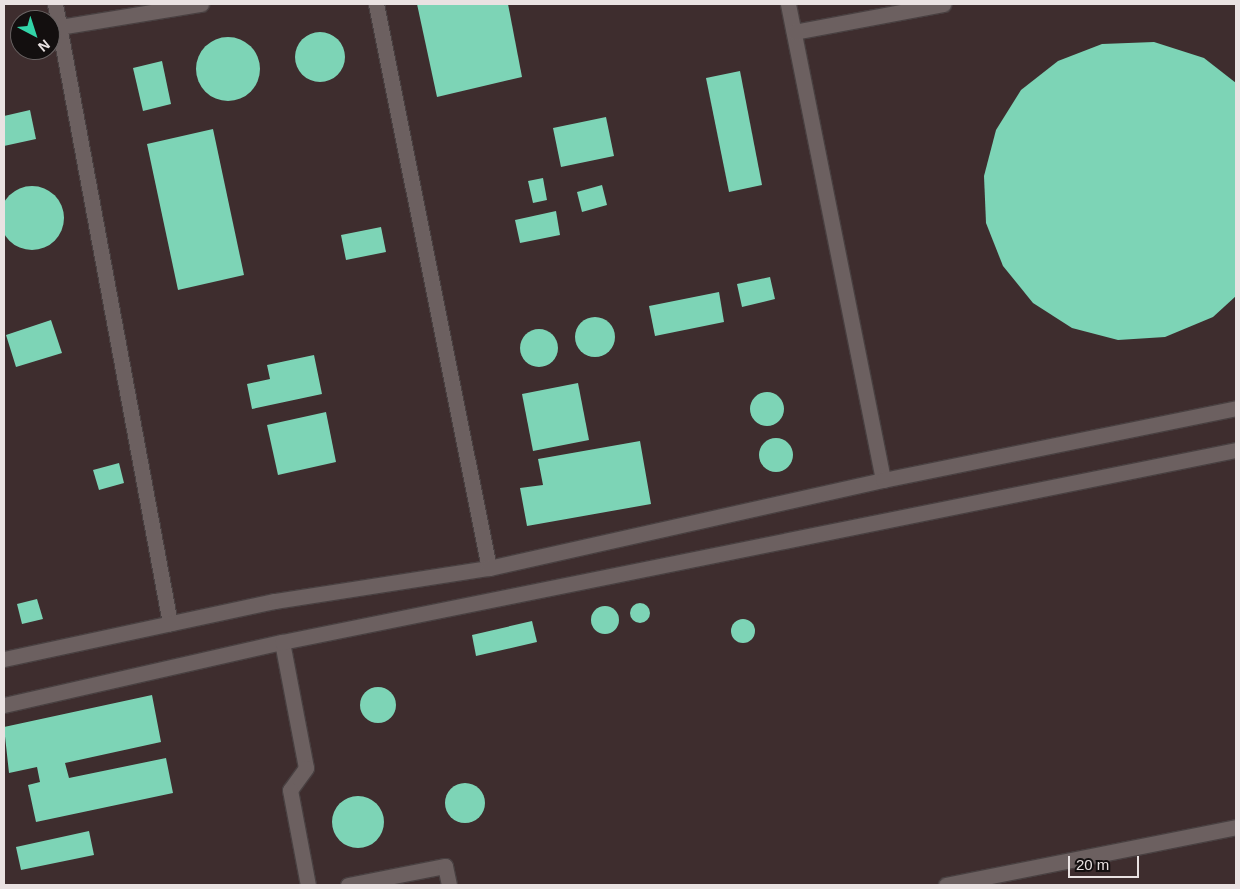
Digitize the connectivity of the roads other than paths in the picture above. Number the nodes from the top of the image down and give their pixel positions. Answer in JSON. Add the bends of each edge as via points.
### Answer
{"nodes":[{"id":1,"x":200,"y":4,"type":"edge"},
{"id":2,"x":376,"y":4,"type":"edge"},
{"id":3,"x":788,"y":4,"type":"edge"},
{"id":4,"x":943,"y":4,"type":"edge"},
{"id":5,"x":60,"y":27,"type":"joint"},
{"id":6,"x":794,"y":32,"type":"junction"},
{"id":7,"x":1236,"y":408,"type":"edge"},
{"id":8,"x":1236,"y":450,"type":"edge"},
{"id":9,"x":883,"y":480,"type":"junction"},
{"id":10,"x":489,"y":568,"type":"junction"},
{"id":11,"x":170,"y":623,"type":"junction"},
{"id":12,"x":282,"y":642,"type":"junction"},
{"id":13,"x":4,"y":660,"type":"edge"},
{"id":14,"x":4,"y":705,"type":"edge"},
{"id":15,"x":1236,"y":827,"type":"edge"},
{"id":16,"x":308,"y":885,"type":"edge"},
{"id":17,"x":348,"y":885,"type":"edge"},
{"id":18,"x":449,"y":885,"type":"edge"},
{"id":19,"x":946,"y":885,"type":"edge"}],
"edges":[{"from":1,"to":5,"type":"lane"},
{"from":2,"to":10,"type":"lane"},
{"from":3,"to":6,"type":"lane"},
{"from":4,"to":6,"type":"lane"},
{"from":5,"to":11,"type":"lane"},
{"from":6,"to":9,"type":"lane"},
{"from":7,"to":9,"type":"lane"},
{"from":8,"to":12,"type":"lane"},
{"from":9,"to":10,"type":"lane"},
{"from":10,"to":11,"type":"lane"},
{"from":11,"to":13,"type":"lane"},
{"from":12,"to":14,"type":"lane"},
{"from":12,"to":16,"type":"lane","via":[[306,768],[290,790]]},
{"from":15,"to":19,"type":"lane"},
{"from":17,"to":18,"type":"lane","via":[[444,866]]}]}
